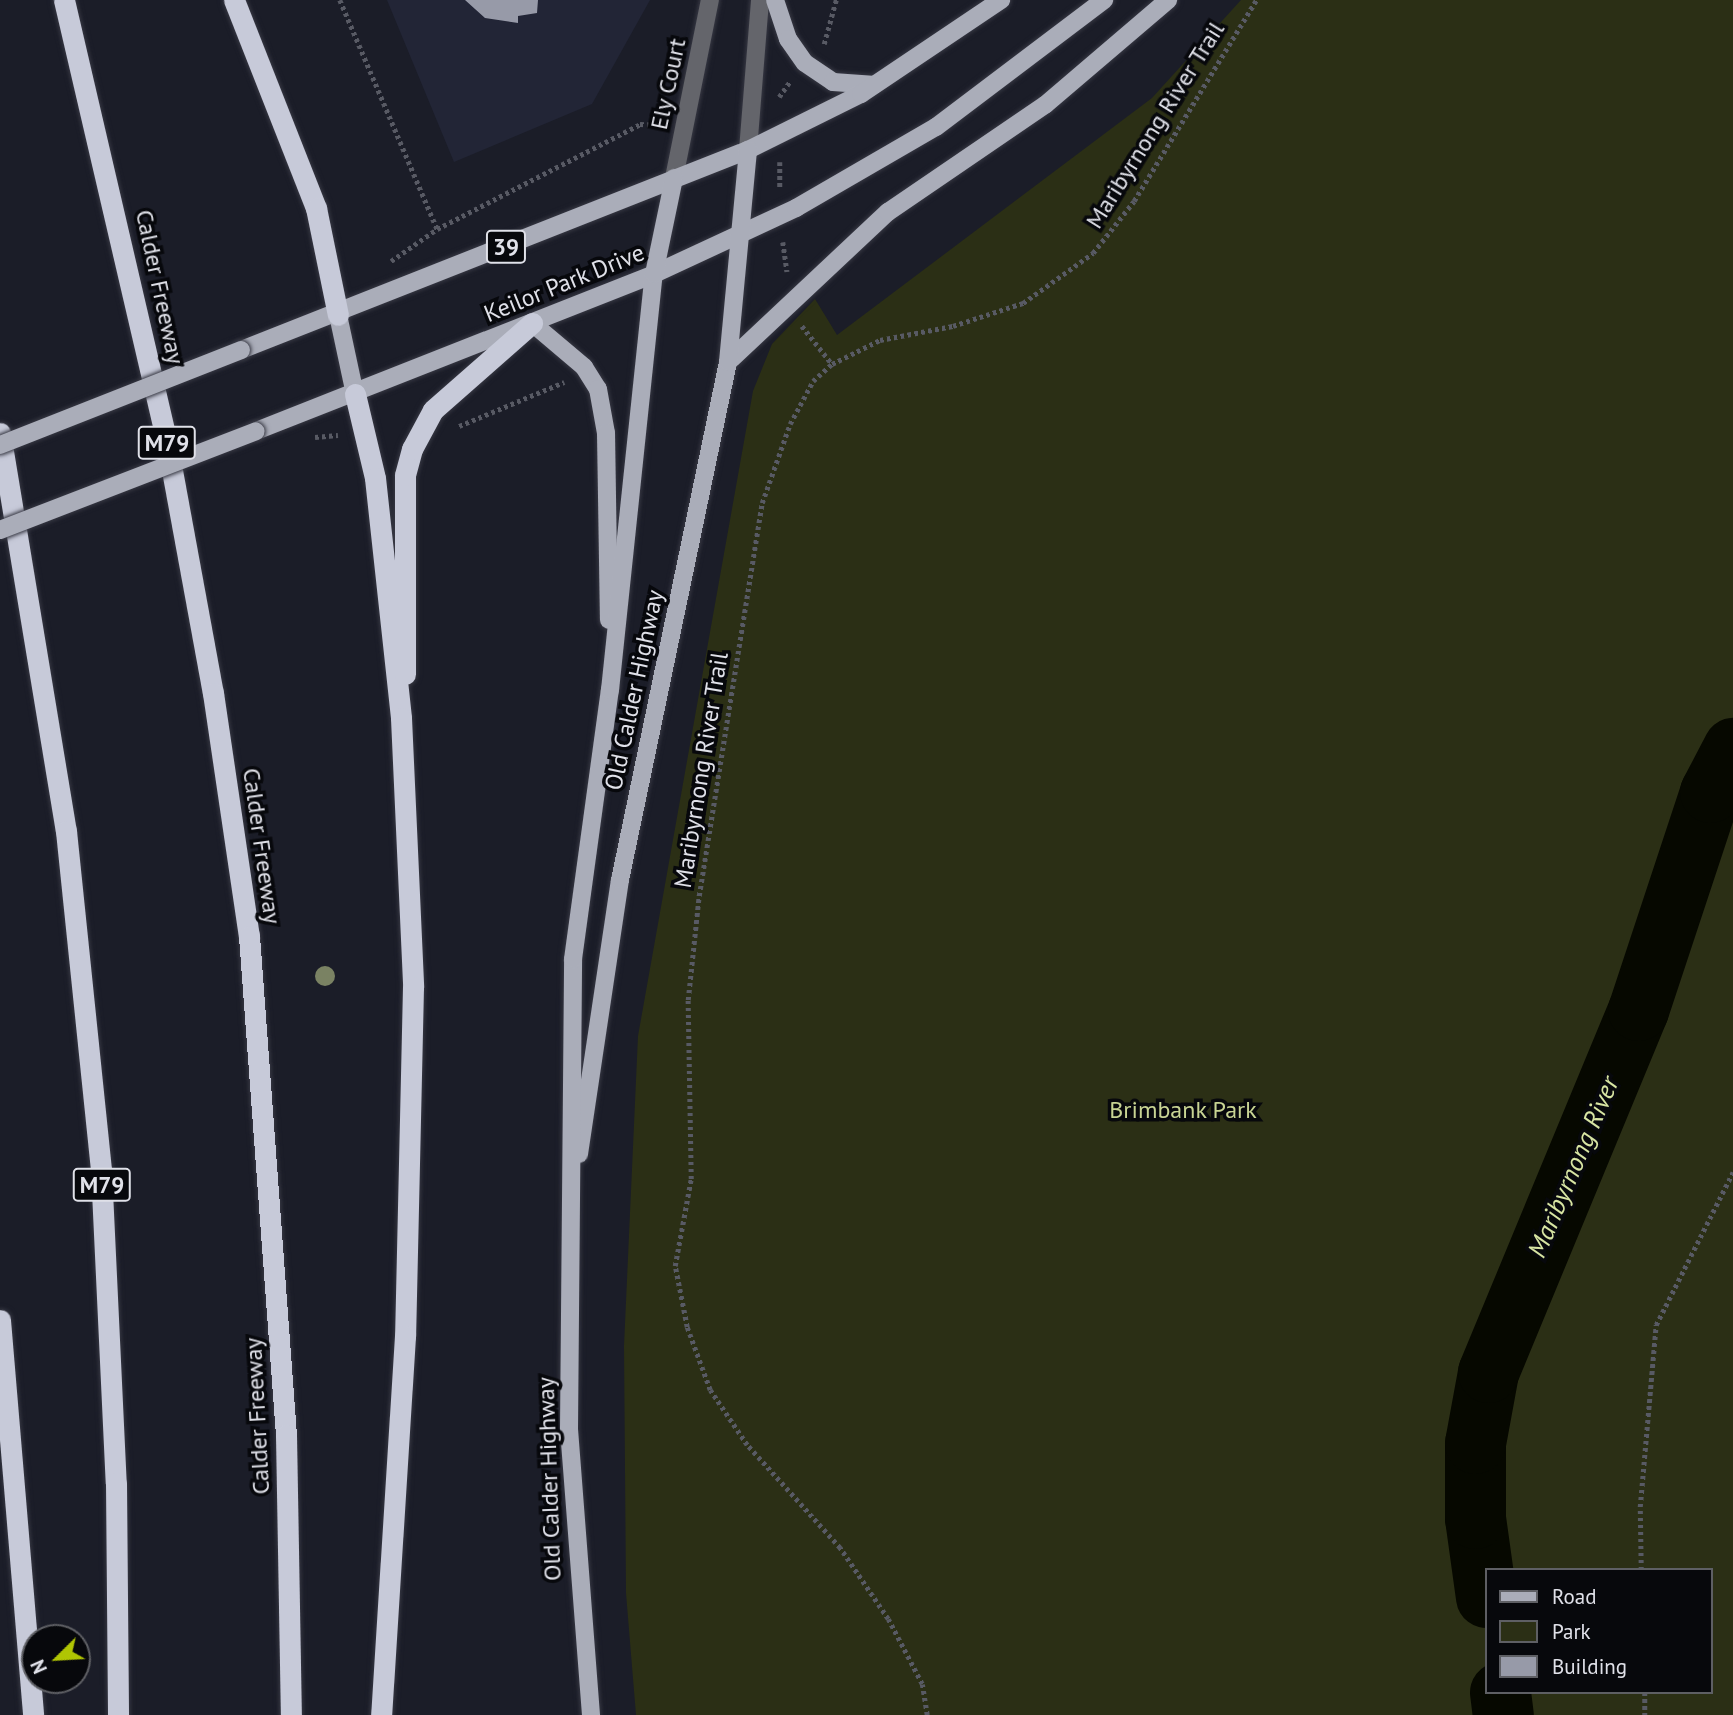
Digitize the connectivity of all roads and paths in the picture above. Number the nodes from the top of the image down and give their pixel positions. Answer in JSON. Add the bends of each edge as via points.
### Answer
{"nodes":[{"id":1,"x":64,"y":0,"type":"edge"},
{"id":2,"x":234,"y":0,"type":"edge"},
{"id":3,"x":340,"y":0,"type":"edge"},
{"id":4,"x":710,"y":0,"type":"edge"},
{"id":5,"x":760,"y":0,"type":"edge"},
{"id":6,"x":775,"y":0,"type":"edge"},
{"id":7,"x":1002,"y":0,"type":"edge"},
{"id":8,"x":1104,"y":0,"type":"edge"},
{"id":9,"x":1168,"y":0,"type":"edge"},
{"id":10,"x":1256,"y":0,"type":"edge"},
{"id":11,"x":875,"y":85,"type":"junction"},
{"id":12,"x":779,"y":98,"type":"dead end"},
{"id":13,"x":751,"y":108,"type":"junction"},
{"id":14,"x":685,"y":122,"type":"junction"},
{"id":15,"x":748,"y":150,"type":"junction"},
{"id":16,"x":674,"y":178,"type":"junction"},
{"id":17,"x":740,"y":235,"type":"junction"},
{"id":18,"x":654,"y":274,"type":"junction"},
{"id":19,"x":338,"y":315,"type":"junction"},
{"id":20,"x":532,"y":323,"type":"junction"},
{"id":21,"x":728,"y":362,"type":"junction"},
{"id":22,"x":584,"y":367,"type":"junction"},
{"id":23,"x":355,"y":394,"type":"junction"},
{"id":24,"x":426,"y":418,"type":"junction"},
{"id":25,"x":0,"y":433,"type":"edge"},
{"id":26,"x":0,"y":444,"type":"edge"},
{"id":27,"x":0,"y":530,"type":"edge"},
{"id":28,"x":610,"y":690,"type":"junction"},
{"id":29,"x":401,"y":718,"type":"junction"},
{"id":30,"x":1733,"y":1172,"type":"edge"},
{"id":31,"x":569,"y":1241,"type":"junction"},
{"id":32,"x":0,"y":1320,"type":"edge"},
{"id":33,"x":0,"y":1363,"type":"edge"},
{"id":34,"x":11,"y":1413,"type":"junction"},
{"id":35,"x":1641,"y":1568,"type":"edge"},
{"id":36,"x":1645,"y":1694,"type":"edge"},
{"id":37,"x":33,"y":1715,"type":"edge"},
{"id":38,"x":118,"y":1715,"type":"edge"},
{"id":39,"x":291,"y":1715,"type":"edge"},
{"id":40,"x":381,"y":1715,"type":"edge"},
{"id":41,"x":591,"y":1715,"type":"edge"},
{"id":42,"x":927,"y":1715,"type":"edge"},
{"id":43,"x":1645,"y":1715,"type":"edge"}],
"edges":[{"from":1,"to":39,"type":"highway","name":"Calder Freeway","number":"M79","via":[[172,468],[249,936],[286,1435]]},
{"from":2,"to":19,"type":"highway","via":[[312,196]]},
{"from":3,"to":14,"type":"path","via":[[436,229],[640,124]]},
{"from":4,"to":14,"type":"street","name":"Ely Court"},
{"from":5,"to":13,"type":"street"},
{"from":6,"to":11,"type":"main road","via":[[788,39],[805,63],[833,82]]},
{"from":7,"to":11,"type":"main road","number":"39"},
{"from":8,"to":17,"type":"main road","name":"Keilor Park Drive","via":[[908,145]]},
{"from":9,"to":21,"type":"main road","via":[[1045,105],[888,212]]},
{"from":10,"to":42,"type":"path","name":"Maribyrnong River Trail","via":[[1134,201],[1093,253],[1023,303],[953,327],[880,340],[832,364],[813,381],[790,424],[762,503],[699,896],[688,1000],[691,1179],[674,1266],[687,1327],[710,1390],[747,1445],[839,1548],[888,1619],[922,1684]]},
{"from":11,"to":15,"type":"main road","number":"39"},
{"from":12,"to":13,"type":"path"},
{"from":13,"to":15,"type":"street"},
{"from":14,"to":16,"type":"street","name":"Ely Court"},
{"from":15,"to":16,"type":"main road","number":"39"},
{"from":15,"to":17,"type":"main road","name":"Old Calder Highway"},
{"from":16,"to":18,"type":"main road","name":"Old Calder Highway"},
{"from":16,"to":19,"type":"main road","number":"39"},
{"from":17,"to":18,"type":"main road","name":"Keilor Park Drive"},
{"from":17,"to":21,"type":"main road","name":"Old Calder Highway"},
{"from":18,"to":20,"type":"main road","name":"Keilor Park Drive"},
{"from":18,"to":28,"type":"main road","name":"Old Calder Highway"},
{"from":19,"to":23,"type":"main road"},
{"from":19,"to":26,"type":"main road","number":"39","bridge":true},
{"from":20,"to":22,"type":"main road"},
{"from":20,"to":23,"type":"main road","name":"Keilor Park Drive"},
{"from":20,"to":24,"type":"highway"},
{"from":21,"to":31,"type":"main road","name":"Old Calder Highway","via":[[620,880]]},
{"from":22,"to":24,"type":"path","via":[[453,428]]},
{"from":22,"to":28,"type":"main road","via":[[598,389],[606,433]]},
{"from":23,"to":27,"type":"main road","name":"Keilor Park Drive","bridge":true},
{"from":23,"to":29,"type":"highway","via":[[375,478]]},
{"from":24,"to":29,"type":"highway","via":[[405,475],[410,632]]},
{"from":25,"to":38,"type":"highway","number":"M79","via":[[66,831],[101,1170],[116,1483]]},
{"from":28,"to":31,"type":"main road","name":"Old Calder Highway","via":[[573,959]]},
{"from":29,"to":40,"type":"highway","via":[[413,987],[403,1389]]},
{"from":30,"to":35,"type":"path","via":[[1656,1325],[1640,1507]]},
{"from":31,"to":41,"type":"main road","name":"Old Calder Highway","via":[[573,1532]]},
{"from":32,"to":34,"type":"highway"},
{"from":33,"to":34,"type":"highway"},
{"from":34,"to":37,"type":"highway"},
{"from":36,"to":43,"type":"path"}]}
